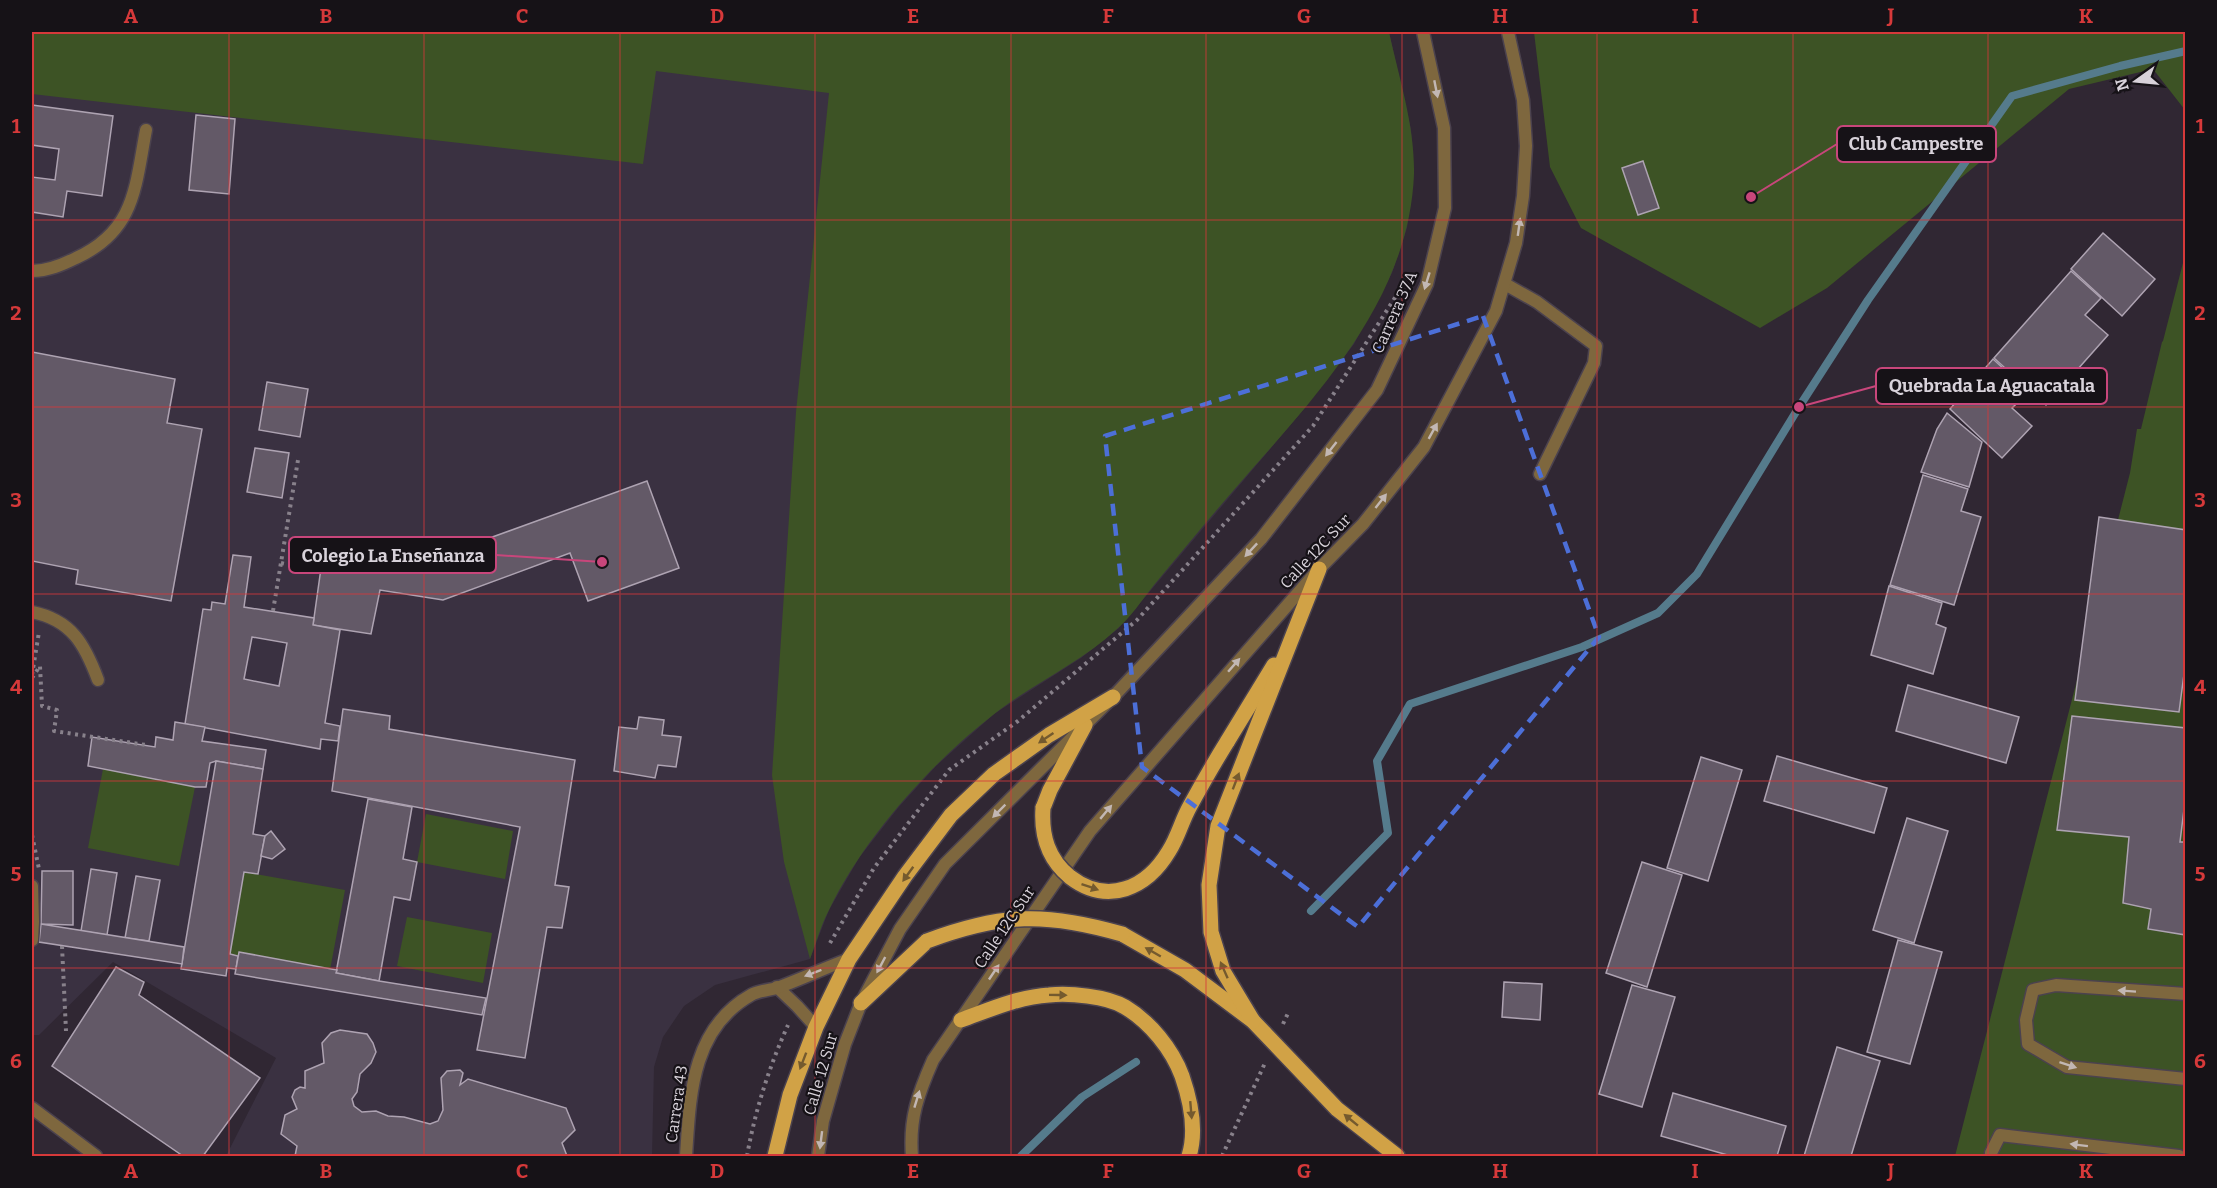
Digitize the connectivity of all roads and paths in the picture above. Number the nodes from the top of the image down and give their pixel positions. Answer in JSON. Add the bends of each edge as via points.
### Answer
{"nodes":[{"id":1,"x":1423,"y":32,"type":"edge"},
{"id":2,"x":1509,"y":33,"type":"edge"},
{"id":3,"x":146,"y":130,"type":"dead end"},
{"id":4,"x":32,"y":271,"type":"edge"},
{"id":5,"x":1505,"y":284,"type":"junction"},
{"id":6,"x":1402,"y":286,"type":"dead end"},
{"id":7,"x":298,"y":460,"type":"dead end"},
{"id":8,"x":1540,"y":474,"type":"dead end"},
{"id":9,"x":281,"y":563,"type":"junction"},
{"id":10,"x":1319,"y":569,"type":"junction"},
{"id":11,"x":320,"y":571,"type":"dead end"},
{"id":12,"x":273,"y":611,"type":"dead end"},
{"id":13,"x":36,"y":613,"type":"edge"},
{"id":14,"x":1294,"y":632,"type":"junction"},
{"id":15,"x":32,"y":679,"type":"edge"},
{"id":16,"x":98,"y":681,"type":"dead end"},
{"id":17,"x":1113,"y":697,"type":"junction"},
{"id":18,"x":1085,"y":725,"type":"junction"},
{"id":19,"x":146,"y":745,"type":"dead end"},
{"id":20,"x":32,"y":886,"type":"edge"},
{"id":21,"x":32,"y":939,"type":"edge"},
{"id":22,"x":62,"y":946,"type":"dead end"},
{"id":23,"x":849,"y":959,"type":"junction"},
{"id":24,"x":812,"y":973,"type":"junction"},
{"id":25,"x":777,"y":987,"type":"junction"},
{"id":26,"x":2186,"y":994,"type":"edge"},
{"id":27,"x":861,"y":1003,"type":"junction"},
{"id":28,"x":797,"y":1005,"type":"junction"},
{"id":29,"x":1289,"y":1011,"type":"dead end"},
{"id":30,"x":961,"y":1020,"type":"junction"},
{"id":31,"x":1253,"y":1021,"type":"junction"},
{"id":32,"x":816,"y":1027,"type":"junction"},
{"id":33,"x":66,"y":1031,"type":"dead end"},
{"id":34,"x":1275,"y":1043,"type":"junction"},
{"id":35,"x":2186,"y":1079,"type":"edge"},
{"id":36,"x":32,"y":1108,"type":"edge"},
{"id":37,"x":96,"y":1156,"type":"edge"},
{"id":38,"x":686,"y":1156,"type":"edge"},
{"id":39,"x":747,"y":1156,"type":"edge"},
{"id":40,"x":775,"y":1156,"type":"edge"},
{"id":41,"x":818,"y":1156,"type":"edge"},
{"id":42,"x":912,"y":1156,"type":"edge"},
{"id":43,"x":1189,"y":1156,"type":"edge"},
{"id":44,"x":1222,"y":1156,"type":"edge"},
{"id":45,"x":1397,"y":1156,"type":"edge"},
{"id":46,"x":1991,"y":1156,"type":"edge"},
{"id":47,"x":2179,"y":1156,"type":"edge"}],
"edges":[{"from":1,"to":17,"type":"street","name":"Carrera 37A","one_way":true,"via":[[1444,128],[1444,208],[1427,284],[1377,390],[1261,539]]},
{"from":5,"to":2,"type":"street","name":"Calle 12C Sur","one_way":true,"via":[[1516,243],[1526,146],[1523,100]]},
{"from":3,"to":4,"type":"street","via":[[134,194],[113,234],[95,250],[49,269]]},
{"from":5,"to":8,"type":"street","via":[[1537,302],[1596,346],[1594,363]]},
{"from":10,"to":5,"type":"street","name":"Calle 12C Sur","one_way":true,"via":[[1363,524],[1424,447],[1496,311]]},
{"from":6,"to":24,"type":"path","via":[[1313,426],[1137,620],[1018,721],[949,770],[874,868]]},
{"from":7,"to":9,"type":"path"},
{"from":9,"to":11,"type":"path"},
{"from":9,"to":12,"type":"path"},
{"from":10,"to":14,"type":"main road"},
{"from":30,"to":10,"type":"street","name":"Calle 12C Sur","one_way":true,"via":[[1090,831]]},
{"from":13,"to":15,"type":"path"},
{"from":13,"to":16,"type":"street","via":[[55,620],[76,636],[88,652]]},
{"from":18,"to":14,"type":"main road","one_way":true,"bridge":true,"via":[[1043,808],[1045,841],[1059,867],[1087,888],[1110,892],[1131,888],[1151,875],[1169,851],[1227,742]]},
{"from":31,"to":14,"type":"main road","one_way":true,"via":[[1223,971],[1211,932],[1209,885],[1218,826]]},
{"from":15,"to":19,"type":"path","via":[[40,666],[42,706],[57,710],[54,730]]},
{"from":17,"to":18,"type":"street"},
{"from":17,"to":23,"type":"main road","one_way":true,"via":[[994,774],[951,815]]},
{"from":18,"to":27,"type":"street","one_way":true,"via":[[945,864],[900,929]]},
{"from":20,"to":21,"type":"street"},
{"from":22,"to":33,"type":"path"},
{"from":23,"to":24,"type":"street","name":"Carrera 43","one_way":true},
{"from":23,"to":32,"type":"main road"},
{"from":24,"to":25,"type":"street","name":"Carrera 43"},
{"from":25,"to":28,"type":"street"},
{"from":25,"to":38,"type":"street","name":"Carrera 43","via":[[752,994],[729,1011],[711,1032],[695,1069]]},
{"from":26,"to":35,"type":"street","one_way":true,"via":[[2056,985],[2033,990],[2026,1020],[2028,1044],[2067,1067]]},
{"from":31,"to":27,"type":"main road","one_way":true,"bridge":true,"via":[[1185,970],[1122,934],[1084,923],[1044,918],[1004,919],[965,927],[927,941]]},
{"from":27,"to":41,"type":"street","name":"Calle 12 Sur","one_way":true,"via":[[826,1110]]},
{"from":28,"to":32,"type":"street"},
{"from":28,"to":39,"type":"path","via":[[772,1063]]},
{"from":29,"to":34,"type":"path"},
{"from":42,"to":30,"type":"street","one_way":true,"via":[[913,1112],[920,1089],[933,1060]]},
{"from":30,"to":43,"type":"main road","one_way":true,"via":[[1009,1003],[1049,995],[1092,996],[1124,1006],[1150,1028],[1176,1060],[1190,1100],[1193,1144]]},
{"from":31,"to":34,"type":"main road"},
{"from":32,"to":40,"type":"main road","one_way":true,"via":[[790,1095]]},
{"from":34,"to":44,"type":"path"},
{"from":45,"to":34,"type":"main road","one_way":true,"via":[[1338,1109]]},
{"from":36,"to":37,"type":"street"},
{"from":47,"to":46,"type":"street","one_way":true,"via":[[2000,1135]]}]}
